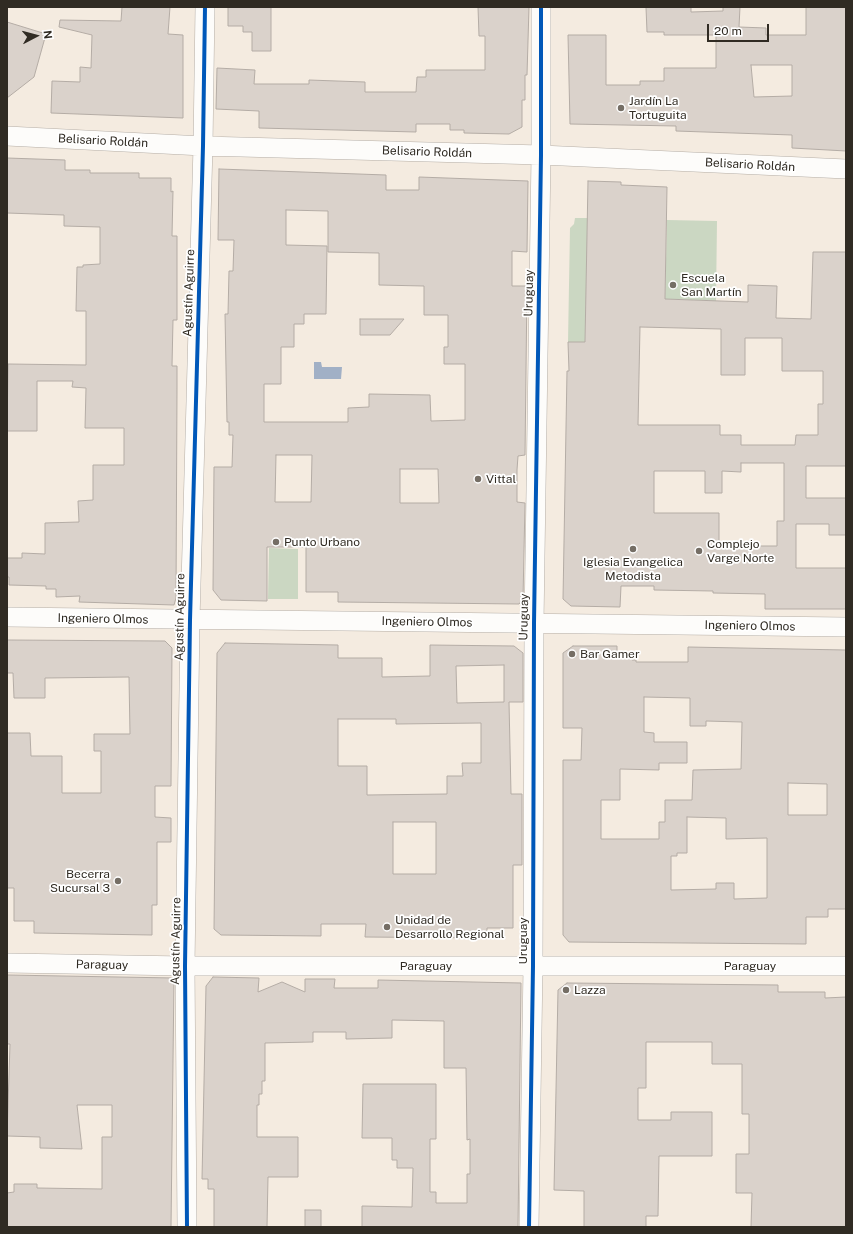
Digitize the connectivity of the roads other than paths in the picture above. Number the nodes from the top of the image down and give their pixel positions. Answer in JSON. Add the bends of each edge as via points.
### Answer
{"nodes":[{"id":1,"x":205,"y":7,"type":"edge"},
{"id":2,"x":541,"y":7,"type":"edge"},
{"id":3,"x":7,"y":136,"type":"edge"},
{"id":4,"x":203,"y":146,"type":"junction"},
{"id":5,"x":541,"y":155,"type":"junction"},
{"id":6,"x":846,"y":169,"type":"edge"},
{"id":7,"x":7,"y":617,"type":"edge"},
{"id":8,"x":190,"y":620,"type":"junction"},
{"id":9,"x":534,"y":623,"type":"junction"},
{"id":10,"x":846,"y":628,"type":"edge"},
{"id":11,"x":7,"y":963,"type":"edge"},
{"id":12,"x":185,"y":966,"type":"junction"},
{"id":13,"x":533,"y":966,"type":"junction"},
{"id":14,"x":846,"y":966,"type":"edge"},
{"id":15,"x":187,"y":1227,"type":"edge"},
{"id":16,"x":529,"y":1227,"type":"edge"}],
"edges":[{"from":1,"to":4,"type":"street","name":"Agustín Aguirre"},
{"from":2,"to":5,"type":"street","name":"Uruguay"},
{"from":3,"to":4,"type":"street","name":"Belisario Roldán"},
{"from":4,"to":5,"type":"street","name":"Belisario Roldán"},
{"from":4,"to":8,"type":"street","name":"Agustín Aguirre"},
{"from":5,"to":6,"type":"street","name":"Belisario Roldán"},
{"from":5,"to":9,"type":"street","name":"Uruguay"},
{"from":7,"to":8,"type":"street","name":"Ingeniero Olmos"},
{"from":8,"to":9,"type":"street","name":"Ingeniero Olmos"},
{"from":8,"to":12,"type":"street","name":"Agustín Aguirre"},
{"from":9,"to":10,"type":"street","name":"Ingeniero Olmos"},
{"from":9,"to":13,"type":"street","name":"Uruguay"},
{"from":11,"to":12,"type":"street","name":"Paraguay"},
{"from":12,"to":13,"type":"street","name":"Paraguay"},
{"from":12,"to":15,"type":"street","name":"Agustín Aguirre"},
{"from":13,"to":14,"type":"street","name":"Paraguay"},
{"from":13,"to":16,"type":"street","name":"Uruguay"}]}
